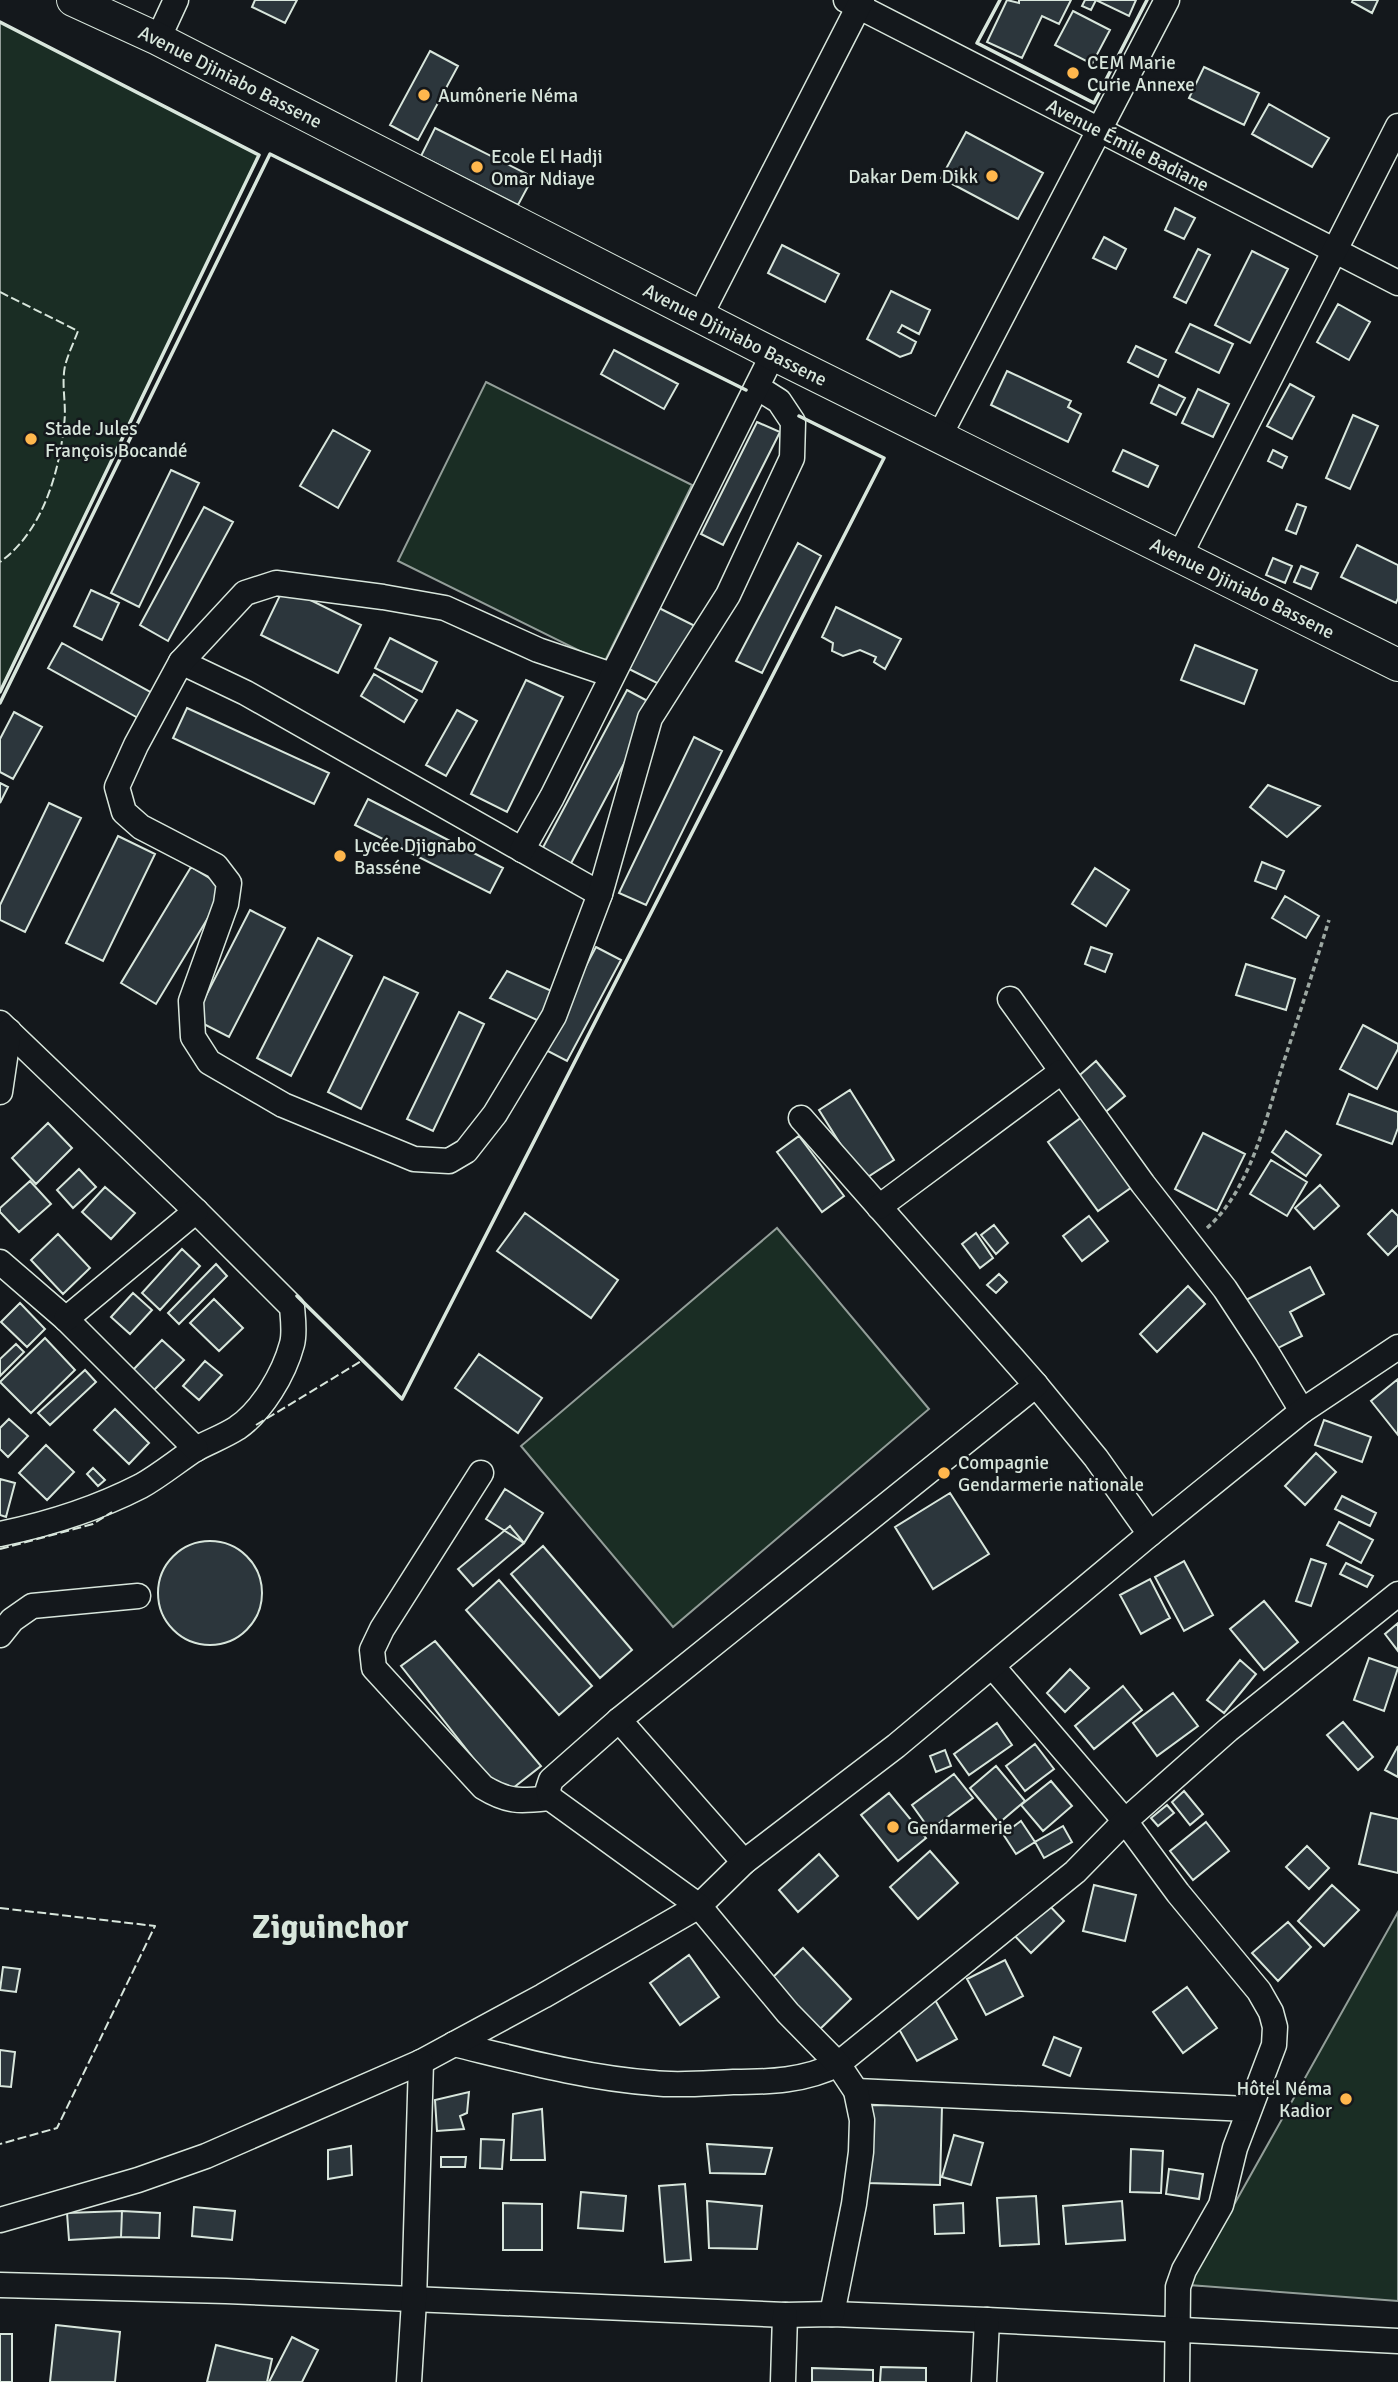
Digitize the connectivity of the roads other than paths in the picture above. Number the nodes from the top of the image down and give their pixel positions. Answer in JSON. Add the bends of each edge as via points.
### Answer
{"nodes":[{"id":1,"x":73,"y":0,"type":"edge"},
{"id":2,"x":176,"y":0,"type":"edge"},
{"id":3,"x":1167,"y":0,"type":"edge"},
{"id":4,"x":856,"y":2,"type":"edge"},
{"id":5,"x":158,"y":39,"type":"junction"},
{"id":6,"x":1398,"y":126,"type":"edge"},
{"id":7,"x":1098,"y":131,"type":"junction"},
{"id":8,"x":1333,"y":251,"type":"junction"},
{"id":9,"x":1398,"y":283,"type":"edge"},
{"id":10,"x":700,"y":316,"type":"junction"},
{"id":11,"x":773,"y":354,"type":"junction"},
{"id":12,"x":757,"y":387,"type":"junction"},
{"id":13,"x":940,"y":435,"type":"junction"},
{"id":14,"x":1180,"y":555,"type":"junction"},
{"id":15,"x":181,"y":662,"type":"junction"},
{"id":16,"x":1398,"y":665,"type":"edge"},
{"id":17,"x":612,"y":676,"type":"junction"},
{"id":18,"x":522,"y":850,"type":"junction"},
{"id":19,"x":600,"y":894,"type":"junction"},
{"id":20,"x":1010,"y":999,"type":"dead end"},
{"id":21,"x":5,"y":1027,"type":"edge"},
{"id":22,"x":1061,"y":1072,"type":"junction"},
{"id":23,"x":0,"y":1092,"type":"edge"},
{"id":24,"x":802,"y":1118,"type":"dead end"},
{"id":25,"x":879,"y":1208,"type":"junction"},
{"id":26,"x":195,"y":1211,"type":"junction"},
{"id":27,"x":0,"y":1262,"type":"edge"},
{"id":28,"x":66,"y":1319,"type":"junction"},
{"id":29,"x":1398,"y":1348,"type":"edge"},
{"id":30,"x":1036,"y":1385,"type":"junction"},
{"id":31,"x":1302,"y":1411,"type":"junction"},
{"id":32,"x":196,"y":1449,"type":"junction"},
{"id":33,"x":481,"y":1473,"type":"dead end"},
{"id":34,"x":0,"y":1534,"type":"edge"},
{"id":35,"x":1150,"y":1534,"type":"junction"},
{"id":36,"x":1398,"y":1594,"type":"edge"},
{"id":37,"x":138,"y":1596,"type":"dead end"},
{"id":38,"x":0,"y":1635,"type":"edge"},
{"id":39,"x":993,"y":1667,"type":"junction"},
{"id":40,"x":619,"y":1720,"type":"junction"},
{"id":41,"x":550,"y":1798,"type":"junction"},
{"id":42,"x":1125,"y":1821,"type":"junction"},
{"id":43,"x":744,"y":1862,"type":"junction"},
{"id":44,"x":699,"y":1906,"type":"junction"},
{"id":45,"x":454,"y":2044,"type":"junction"},
{"id":46,"x":421,"y":2062,"type":"junction"},
{"id":47,"x":838,"y":2064,"type":"junction"},
{"id":48,"x":856,"y":2091,"type":"junction"},
{"id":49,"x":1248,"y":2109,"type":"junction"},
{"id":50,"x":0,"y":2220,"type":"edge"},
{"id":51,"x":0,"y":2285,"type":"edge"},
{"id":52,"x":414,"y":2301,"type":"junction"},
{"id":53,"x":832,"y":2314,"type":"junction"},
{"id":54,"x":785,"y":2315,"type":"junction"},
{"id":55,"x":987,"y":2320,"type":"junction"},
{"id":56,"x":1179,"y":2331,"type":"junction"},
{"id":57,"x":1398,"y":2341,"type":"edge"},
{"id":58,"x":409,"y":2382,"type":"edge"},
{"id":59,"x":783,"y":2382,"type":"edge"},
{"id":60,"x":984,"y":2382,"type":"edge"},
{"id":61,"x":1177,"y":2382,"type":"edge"}],
"edges":[{"from":1,"to":5,"type":"main road","name":"Avenue Djiniabo Bassene"},
{"from":2,"to":5,"type":"street"},
{"from":3,"to":7,"type":"street"},
{"from":4,"to":7,"type":"street","name":"Avenue Émile Badiane"},
{"from":4,"to":10,"type":"street"},
{"from":5,"to":10,"type":"main road","name":"Avenue Djiniabo Bassene"},
{"from":6,"to":8,"type":"street"},
{"from":7,"to":8,"type":"street","name":"Avenue Émile Badiane"},
{"from":7,"to":13,"type":"street"},
{"from":8,"to":9,"type":"street","name":"Avenue Émile Badiane"},
{"from":8,"to":14,"type":"street"},
{"from":10,"to":11,"type":"main road","name":"Avenue Djiniabo Bassene"},
{"from":11,"to":12,"type":"street"},
{"from":11,"to":13,"type":"main road","name":"Avenue Djiniabo Bassene"},
{"from":12,"to":17,"type":"street"},
{"from":12,"to":19,"type":"street","via":[[779,401],[793,422],[792,458],[728,595],[650,718]]},
{"from":13,"to":14,"type":"main road","name":"Avenue Djiniabo Bassene"},
{"from":14,"to":16,"type":"main road","name":"Avenue Djiniabo Bassene"},
{"from":15,"to":17,"type":"street","via":[[245,593],[276,583],[445,608],[538,650]]},
{"from":15,"to":18,"type":"street","via":[[246,693]]},
{"from":15,"to":19,"type":"street","via":[[117,787],[124,812],[141,827],[216,866],[229,883],[226,904],[191,1001],[193,1037],[209,1062],[283,1105],[414,1159],[449,1161],[467,1151],[554,1016]]},
{"from":17,"to":18,"type":"street"},
{"from":18,"to":19,"type":"street"},
{"from":20,"to":22,"type":"street"},
{"from":21,"to":23,"type":"street"},
{"from":21,"to":26,"type":"street"},
{"from":22,"to":25,"type":"street"},
{"from":22,"to":31,"type":"street","via":[[1225,1289]]},
{"from":24,"to":25,"type":"street"},
{"from":25,"to":30,"type":"street"},
{"from":26,"to":28,"type":"street"},
{"from":26,"to":32,"type":"street","via":[[292,1307],[293,1342],[259,1407],[237,1427]]},
{"from":27,"to":28,"type":"street"},
{"from":28,"to":32,"type":"street"},
{"from":29,"to":31,"type":"street"},
{"from":30,"to":35,"type":"street"},
{"from":30,"to":40,"type":"street"},
{"from":31,"to":35,"type":"street"},
{"from":32,"to":34,"type":"street","via":[[143,1485],[98,1506]]},
{"from":33,"to":41,"type":"street","via":[[382,1629],[372,1650],[374,1668],[483,1787],[519,1801]]},
{"from":35,"to":39,"type":"street"},
{"from":36,"to":42,"type":"street","via":[[1228,1730]]},
{"from":37,"to":38,"type":"street","via":[[32,1606]]},
{"from":39,"to":42,"type":"street"},
{"from":39,"to":43,"type":"street"},
{"from":40,"to":41,"type":"street","via":[[551,1780]]},
{"from":40,"to":43,"type":"street"},
{"from":41,"to":44,"type":"street"},
{"from":42,"to":47,"type":"street","via":[[1075,1872]]},
{"from":42,"to":49,"type":"street","via":[[1271,2012],[1274,2045]]},
{"from":43,"to":44,"type":"street"},
{"from":44,"to":45,"type":"street"},
{"from":44,"to":47,"type":"street","via":[[788,2013]]},
{"from":45,"to":46,"type":"street"},
{"from":45,"to":47,"type":"street","via":[[577,2073],[655,2084],[805,2077]]},
{"from":46,"to":50,"type":"street","via":[[206,2157]]},
{"from":46,"to":52,"type":"street"},
{"from":47,"to":48,"type":"street"},
{"from":48,"to":49,"type":"street"},
{"from":48,"to":53,"type":"street","via":[[862,2120],[861,2152]]},
{"from":49,"to":56,"type":"street","via":[[1221,2205],[1178,2287]]},
{"from":51,"to":52,"type":"street"},
{"from":52,"to":54,"type":"street"},
{"from":52,"to":58,"type":"street"},
{"from":53,"to":54,"type":"street"},
{"from":53,"to":55,"type":"street"},
{"from":54,"to":59,"type":"street"},
{"from":55,"to":56,"type":"street"},
{"from":55,"to":60,"type":"street"},
{"from":56,"to":57,"type":"street"},
{"from":56,"to":61,"type":"street"}]}
